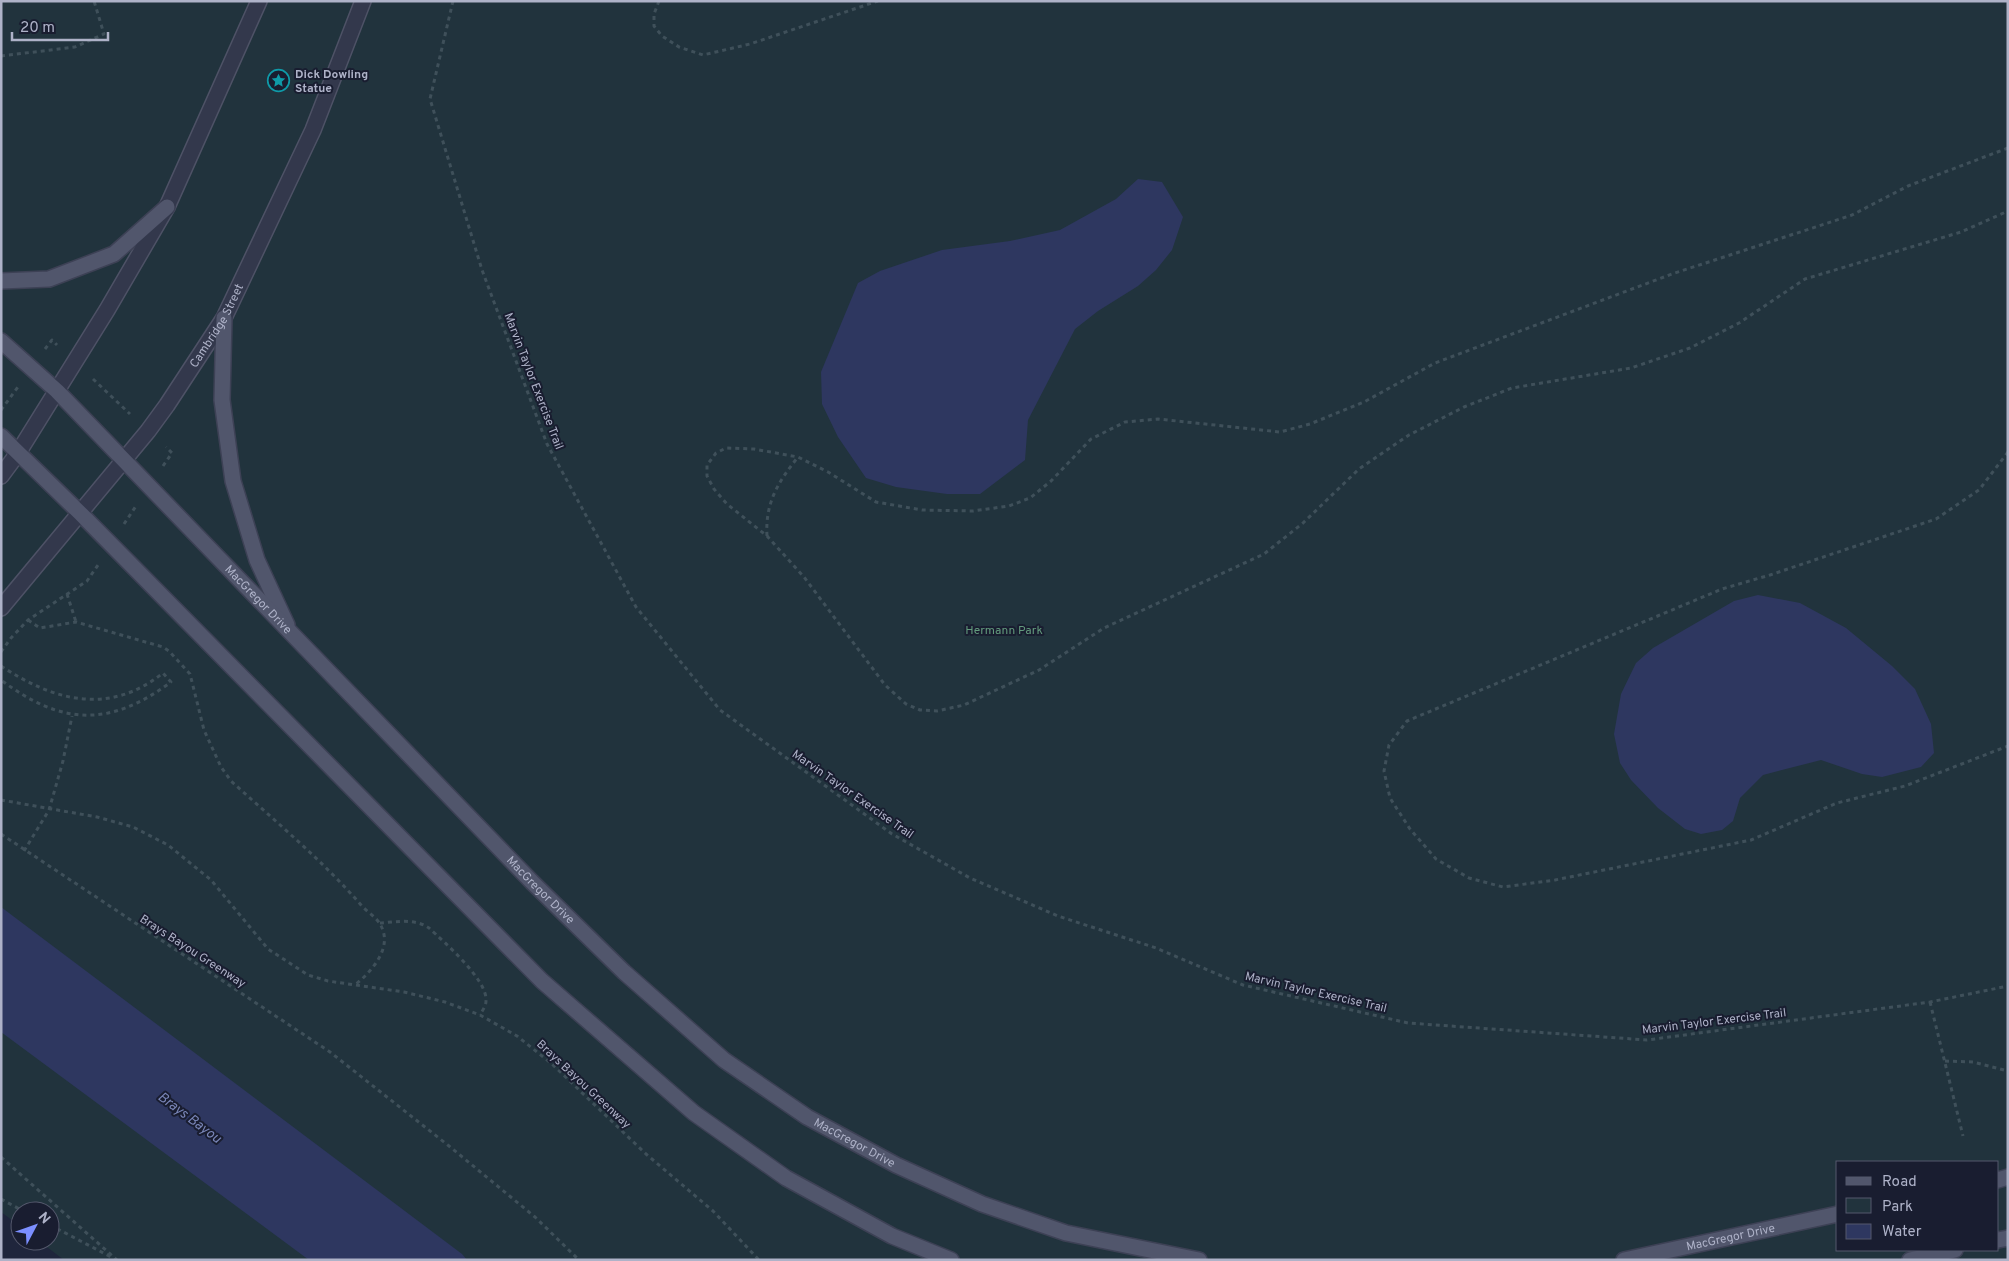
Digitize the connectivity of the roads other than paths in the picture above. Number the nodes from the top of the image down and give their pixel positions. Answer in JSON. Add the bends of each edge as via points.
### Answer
{"nodes":[{"id":1,"x":259,"y":1,"type":"edge"},
{"id":2,"x":363,"y":1,"type":"edge"},
{"id":3,"x":167,"y":207,"type":"junction"},
{"id":4,"x":1,"y":281,"type":"edge"},
{"id":5,"x":224,"y":318,"type":"junction"},
{"id":6,"x":1,"y":341,"type":"edge"},
{"id":7,"x":57,"y":391,"type":"junction"},
{"id":8,"x":1,"y":436,"type":"edge"},
{"id":9,"x":18,"y":453,"type":"junction"},
{"id":10,"x":124,"y":461,"type":"junction"},
{"id":11,"x":1,"y":476,"type":"edge"},
{"id":12,"x":80,"y":513,"type":"junction"},
{"id":13,"x":1,"y":608,"type":"edge"},
{"id":14,"x":291,"y":635,"type":"junction"},
{"id":15,"x":1836,"y":1214,"type":"edge"},
{"id":16,"x":1950,"y":1251,"type":"edge"},
{"id":17,"x":951,"y":1260,"type":"edge"},
{"id":18,"x":1199,"y":1260,"type":"edge"},
{"id":19,"x":1624,"y":1260,"type":"edge"},
{"id":20,"x":1910,"y":1260,"type":"edge"}],
"edges":[{"from":1,"to":3,"type":"street"},
{"from":2,"to":5,"type":"street","name":"Cambridge Street","via":[[313,130]]},
{"from":3,"to":4,"type":"main road","via":[[114,254],[49,279]]},
{"from":3,"to":7,"type":"street"},
{"from":5,"to":10,"type":"street","name":"Cambridge Street"},
{"from":5,"to":14,"type":"main road","via":[[222,400],[233,481],[256,560]]},
{"from":6,"to":7,"type":"main road","name":"MacGregor Drive"},
{"from":7,"to":9,"type":"street"},
{"from":7,"to":10,"type":"main road","name":"MacGregor Drive"},
{"from":8,"to":9,"type":"main road"},
{"from":9,"to":11,"type":"street"},
{"from":9,"to":12,"type":"main road"},
{"from":10,"to":12,"type":"street","name":"Cambridge Street"},
{"from":10,"to":14,"type":"main road","name":"MacGregor Drive"},
{"from":12,"to":13,"type":"street","name":"Cambridge Street"},
{"from":12,"to":17,"type":"main road","via":[[542,981],[694,1113],[786,1178],[892,1236]]},
{"from":14,"to":18,"type":"main road","name":"MacGregor Drive","via":[[532,882],[624,972],[724,1060],[807,1117],[896,1165],[982,1204],[1066,1233]]},
{"from":15,"to":19,"type":"main road","name":"MacGregor Drive"},
{"from":16,"to":20,"type":"main road"}]}
